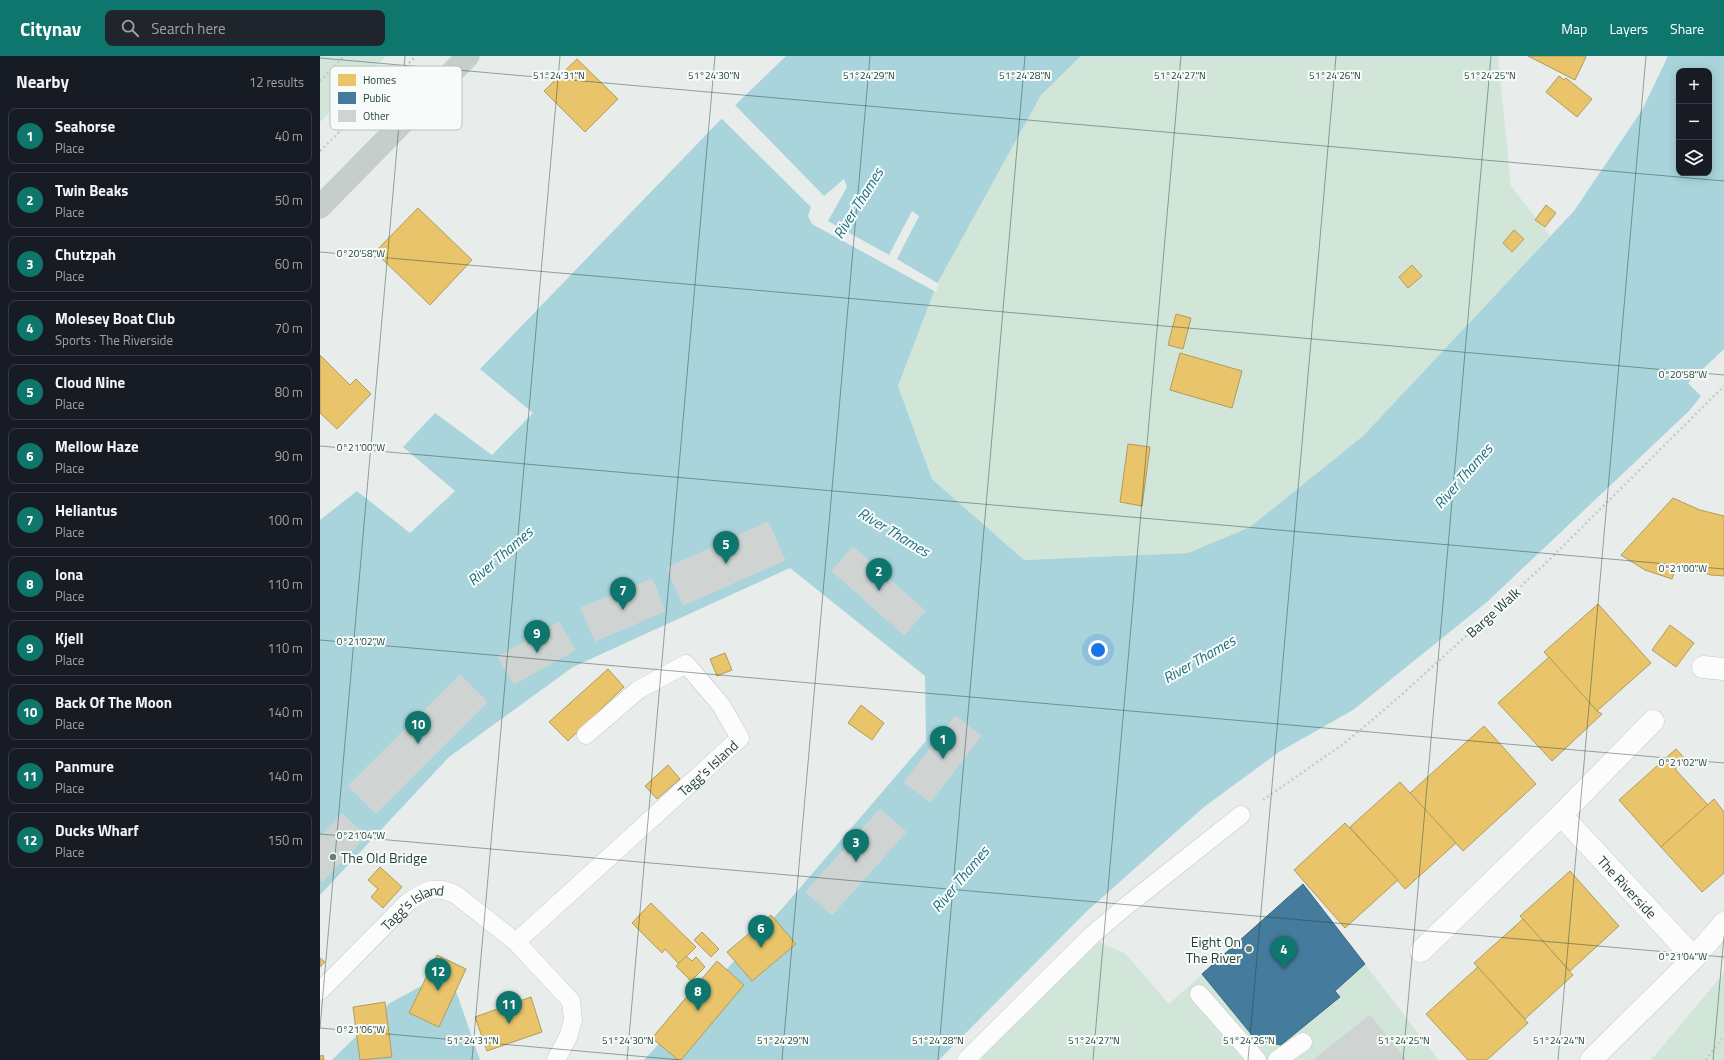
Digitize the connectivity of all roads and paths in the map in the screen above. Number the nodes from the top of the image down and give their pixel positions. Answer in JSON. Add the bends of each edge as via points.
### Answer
{"nodes":[{"id":1,"x":344,"y":56,"type":"edge"},
{"id":2,"x":416,"y":56,"type":"edge"},
{"id":3,"x":468,"y":56,"type":"edge"},
{"id":4,"x":334,"y":66,"type":"edge"},
{"id":5,"x":406,"y":66,"type":"edge"},
{"id":6,"x":458,"y":66,"type":"edge"},
{"id":7,"x":330,"y":71,"type":"edge"},
{"id":8,"x":320,"y":81,"type":"edge"},
{"id":9,"x":341,"y":130,"type":"edge"},
{"id":10,"x":395,"y":130,"type":"edge"},
{"id":11,"x":320,"y":151,"type":"edge"},
{"id":12,"x":320,"y":207,"type":"edge"},
{"id":13,"x":1724,"y":386,"type":"edge"},
{"id":14,"x":1653,"y":721,"type":"dead end"},
{"id":15,"x":586,"y":735,"type":"dead end"},
{"id":16,"x":1242,"y":815,"type":"joint"},
{"id":17,"x":1561,"y":816,"type":"junction"},
{"id":18,"x":1724,"y":923,"type":"edge"},
{"id":19,"x":516,"y":942,"type":"junction"},
{"id":20,"x":1421,"y":951,"type":"dead end"},
{"id":21,"x":1694,"y":958,"type":"junction"},
{"id":22,"x":320,"y":991,"type":"edge"},
{"id":23,"x":1199,"y":994,"type":"dead end"},
{"id":24,"x":1724,"y":1036,"type":"edge"},
{"id":25,"x":1303,"y":1042,"type":"dead end"},
{"id":26,"x":556,"y":1060,"type":"edge"},
{"id":27,"x":966,"y":1060,"type":"edge"},
{"id":28,"x":1257,"y":1060,"type":"edge"},
{"id":29,"x":1277,"y":1060,"type":"edge"},
{"id":30,"x":1591,"y":1060,"type":"edge"},
{"id":31,"x":1706,"y":1060,"type":"edge"}],
"edges":[{"from":1,"to":4,"type":"path"},
{"from":2,"to":5,"type":"path"},
{"from":3,"to":6,"type":"highway"},
{"from":7,"to":8,"type":"path"},
{"from":9,"to":11,"type":"path"},
{"from":10,"to":12,"type":"highway"},
{"from":13,"to":16,"type":"path","name":"Barge Walk","via":[[1545,564],[1398,698],[1346,742]]},
{"from":14,"to":17,"type":"street"},
{"from":15,"to":19,"type":"lane","name":"Tagg's Island","via":[[638,690],[686,664],[721,705],[740,738]]},
{"from":16,"to":27,"type":"lane","via":[[1092,935]]},
{"from":17,"to":20,"type":"street"},
{"from":17,"to":21,"type":"street","name":"The Riverside"},
{"from":18,"to":21,"type":"street"},
{"from":19,"to":22,"type":"lane","name":"Tagg's Island","via":[[455,894],[443,889],[432,889],[408,902]]},
{"from":19,"to":26,"type":"lane","name":"Tagg's Island","via":[[571,1001],[573,1020],[568,1037]]},
{"from":21,"to":30,"type":"street"},
{"from":23,"to":28,"type":"lane"},
{"from":24,"to":31,"type":"path"},
{"from":25,"to":29,"type":"lane"}]}
